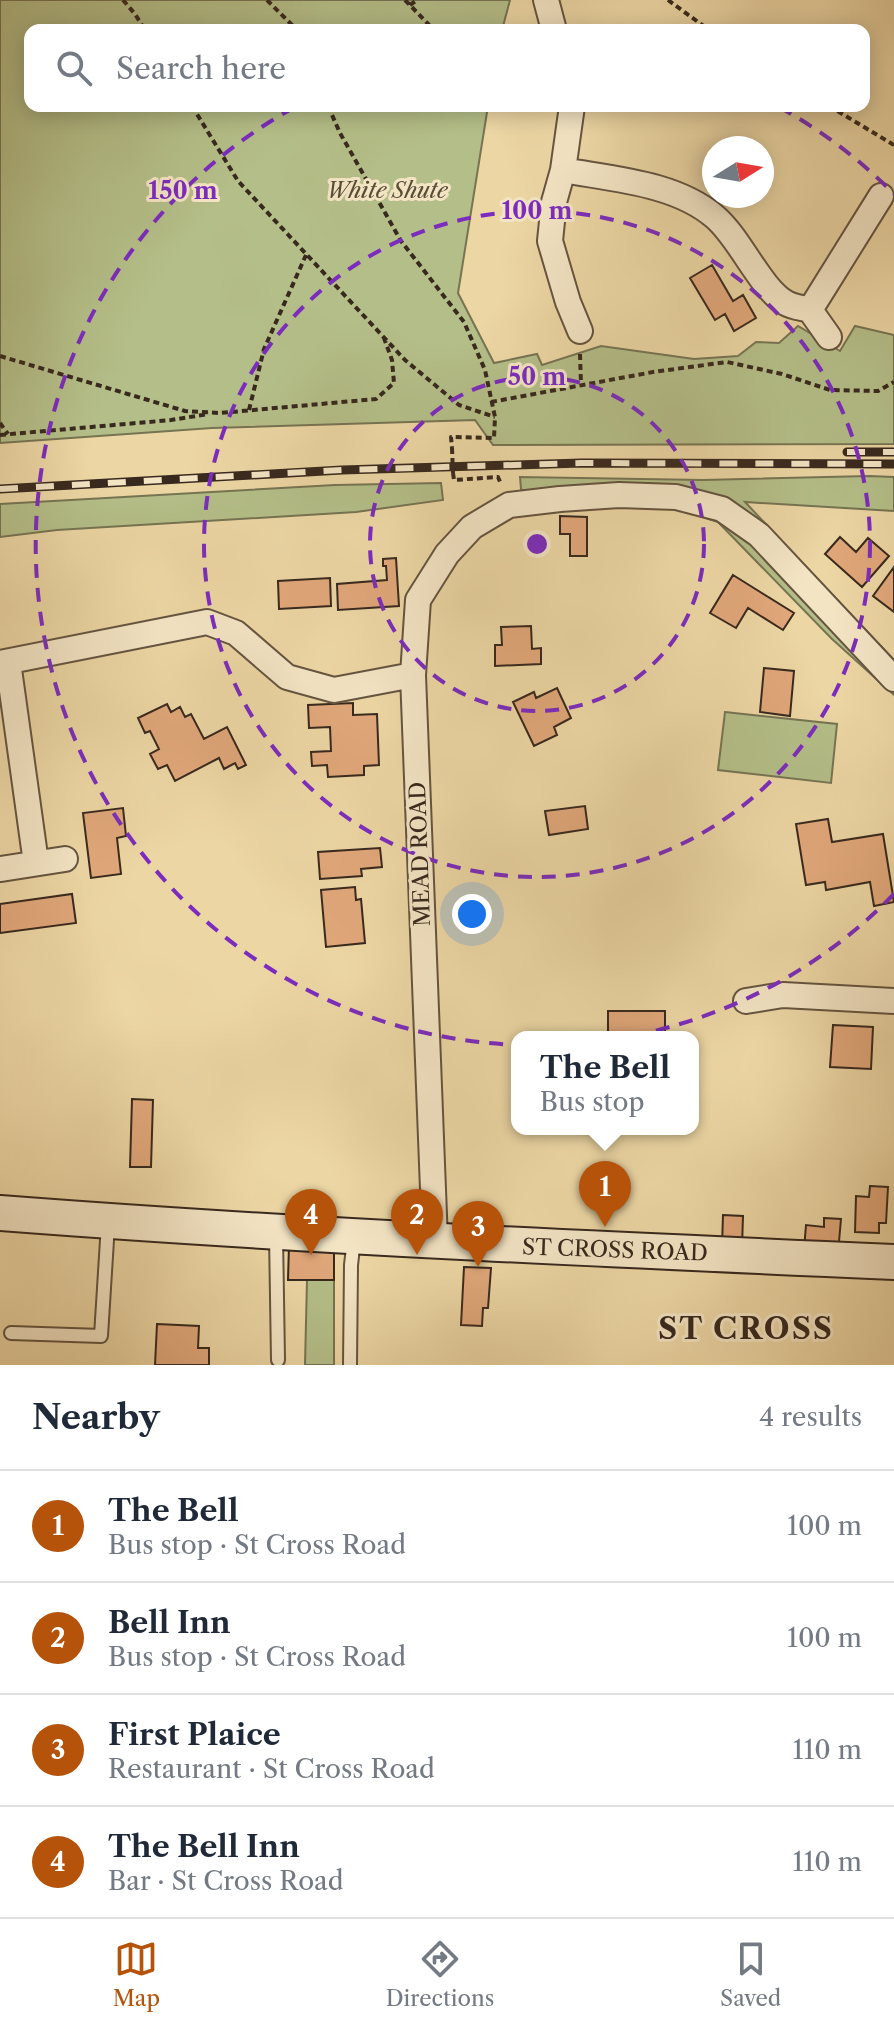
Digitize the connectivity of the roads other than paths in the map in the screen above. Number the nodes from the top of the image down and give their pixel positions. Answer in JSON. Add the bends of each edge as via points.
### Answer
{"nodes":[{"id":1,"x":546,"y":0,"type":"edge"},
{"id":2,"x":552,"y":24,"type":"edge"},
{"id":3,"x":571,"y":112,"type":"edge"},
{"id":4,"x":563,"y":170,"type":"junction"},
{"id":5,"x":881,"y":196,"type":"dead end"},
{"id":6,"x":810,"y":310,"type":"junction"},
{"id":7,"x":580,"y":331,"type":"road end"},
{"id":8,"x":829,"y":337,"type":"dead end"},
{"id":9,"x":4,"y":662,"type":"edge"},
{"id":10,"x":413,"y":675,"type":"junction"},
{"id":11,"x":894,"y":679,"type":"edge"},
{"id":12,"x":65,"y":859,"type":"dead end"},
{"id":13,"x":36,"y":863,"type":"junction"},
{"id":14,"x":1,"y":869,"type":"edge"},
{"id":15,"x":746,"y":1001,"type":"dead end"},
{"id":16,"x":894,"y":1001,"type":"edge"},
{"id":17,"x":0,"y":1213,"type":"edge"},
{"id":18,"x":108,"y":1221,"type":"junction"},
{"id":19,"x":275,"y":1231,"type":"junction"},
{"id":20,"x":354,"y":1236,"type":"junction"},
{"id":21,"x":435,"y":1241,"type":"junction"},
{"id":22,"x":894,"y":1262,"type":"edge"},
{"id":23,"x":11,"y":1333,"type":"dead end"},
{"id":24,"x":278,"y":1360,"type":"dead end"},
{"id":25,"x":350,"y":1365,"type":"edge"}],
"edges":[{"from":1,"to":2,"type":"street"},
{"from":3,"to":4,"type":"street"},
{"from":4,"to":6,"type":"street","via":[[678,193],[701,206],[734,238],[770,289],[787,303]]},
{"from":4,"to":7,"type":"street","via":[[550,241]]},
{"from":5,"to":6,"type":"street"},
{"from":6,"to":8,"type":"street"},
{"from":9,"to":10,"type":"street","via":[[207,622],[236,633],[287,677],[334,690]]},
{"from":9,"to":13,"type":"street"},
{"from":10,"to":11,"type":"street","name":"MEAD ROAD","via":[[418,600],[447,554],[472,527],[509,505],[619,495],[676,497],[722,509],[759,535]]},
{"from":10,"to":21,"type":"street","name":"MEAD ROAD"},
{"from":12,"to":13,"type":"street"},
{"from":13,"to":14,"type":"street"},
{"from":15,"to":16,"type":"street","via":[[783,995]]},
{"from":17,"to":18,"type":"main road","name":"ST CROSS ROAD"},
{"from":18,"to":19,"type":"main road","name":"ST CROSS ROAD"},
{"from":18,"to":23,"type":"lane","via":[[101,1336]]},
{"from":19,"to":20,"type":"main road","name":"ST CROSS ROAD"},
{"from":19,"to":24,"type":"lane"},
{"from":20,"to":21,"type":"main road","name":"ST CROSS ROAD"},
{"from":20,"to":25,"type":"lane"},
{"from":21,"to":22,"type":"main road","name":"ST CROSS ROAD"}]}
